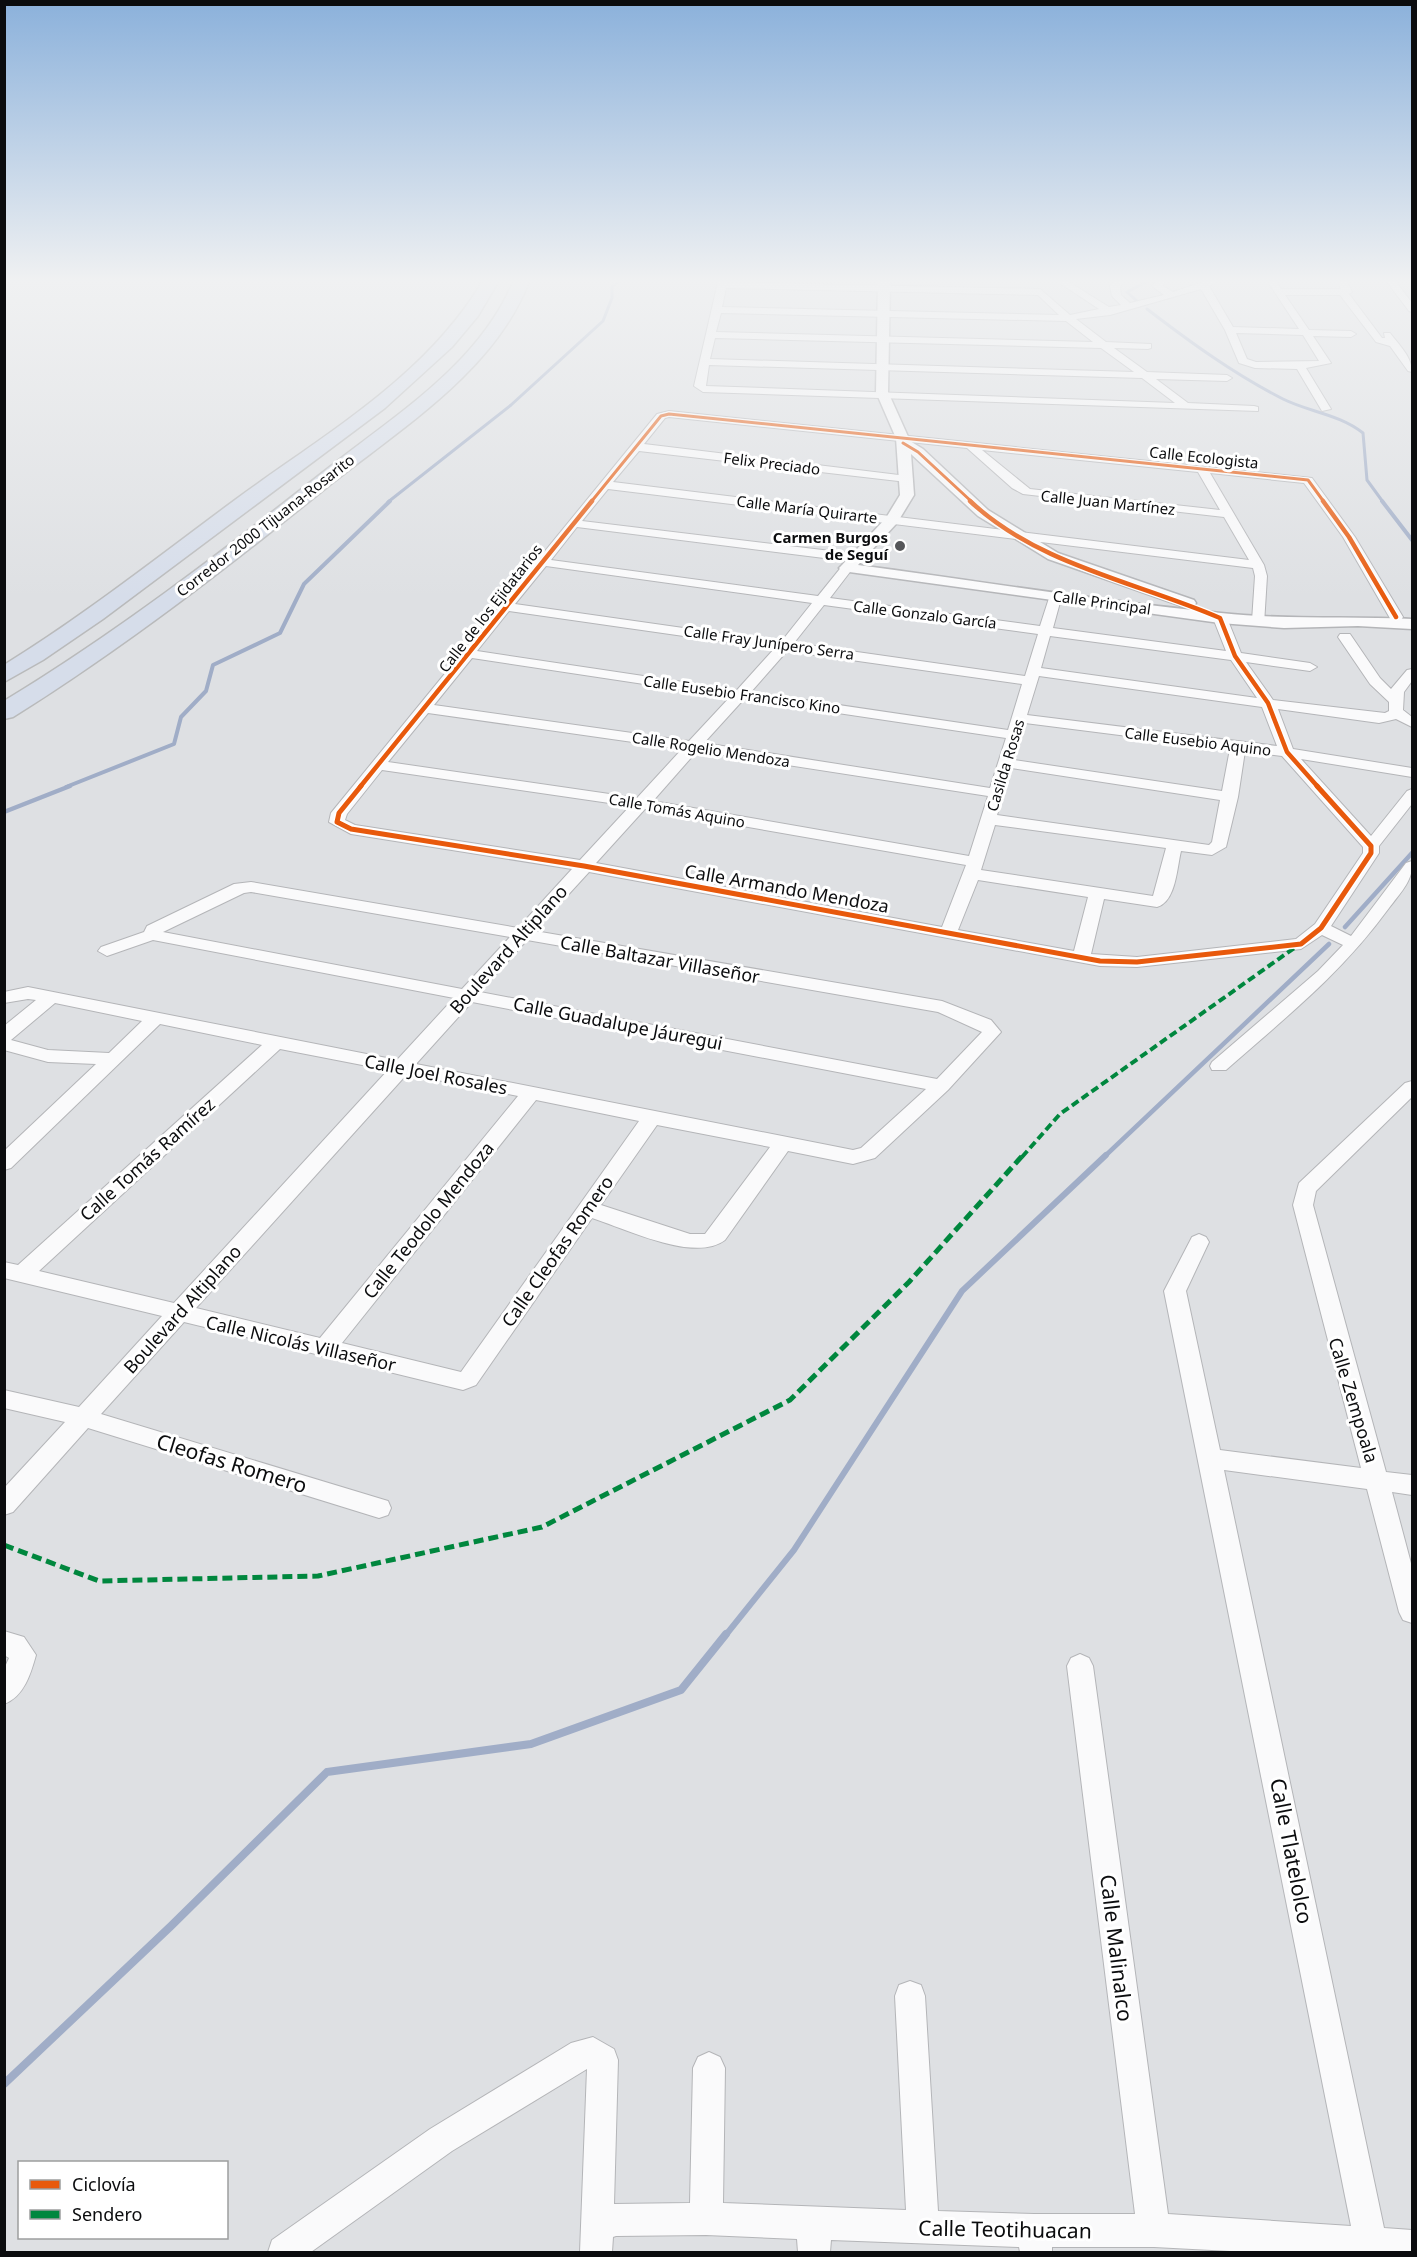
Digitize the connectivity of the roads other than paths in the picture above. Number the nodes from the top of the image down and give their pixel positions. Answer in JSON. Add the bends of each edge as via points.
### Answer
{"nodes":[{"id":1,"x":398,"y":387,"type":"edge"},
{"id":2,"x":441,"y":387,"type":"edge"},
{"id":3,"x":701,"y":387,"type":"edge"},
{"id":4,"x":883,"y":387,"type":"edge"},
{"id":5,"x":1161,"y":387,"type":"edge"},
{"id":6,"x":1313,"y":387,"type":"edge"},
{"id":7,"x":883,"y":396,"type":"junction"},
{"id":8,"x":1184,"y":405,"type":"junction"},
{"id":9,"x":1254,"y":409,"type":"dead end"},
{"id":10,"x":1326,"y":410,"type":"dead end"},
{"id":11,"x":669,"y":414,"type":"joint"},
{"id":12,"x":903,"y":441,"type":"junction"},
{"id":13,"x":970,"y":445,"type":"junction"},
{"id":14,"x":637,"y":447,"type":"junction"},
{"id":15,"x":1202,"y":469,"type":"junction"},
{"id":16,"x":907,"y":479,"type":"junction"},
{"id":17,"x":606,"y":485,"type":"junction"},
{"id":18,"x":1227,"y":514,"type":"junction"},
{"id":19,"x":892,"y":520,"type":"junction"},
{"id":20,"x":573,"y":523,"type":"junction"},
{"id":21,"x":1016,"y":534,"type":"junction"},
{"id":22,"x":541,"y":562,"type":"junction"},
{"id":23,"x":852,"y":563,"type":"junction"},
{"id":24,"x":1258,"y":565,"type":"junction"},
{"id":25,"x":1056,"y":595,"type":"junction"},
{"id":26,"x":821,"y":601,"type":"junction"},
{"id":27,"x":506,"y":607,"type":"junction"},
{"id":28,"x":1404,"y":617,"type":"edge"},
{"id":29,"x":1220,"y":618,"type":"junction"},
{"id":30,"x":1259,"y":621,"type":"junction"},
{"id":31,"x":1358,"y":621,"type":"junction"},
{"id":32,"x":1413,"y":624,"type":"edge"},
{"id":33,"x":1047,"y":630,"type":"junction"},
{"id":34,"x":1345,"y":637,"type":"dead end"},
{"id":35,"x":786,"y":644,"type":"junction"},
{"id":36,"x":469,"y":654,"type":"junction"},
{"id":37,"x":1235,"y":656,"type":"junction"},
{"id":38,"x":1310,"y":667,"type":"dead end"},
{"id":39,"x":1413,"y":673,"type":"edge"},
{"id":40,"x":4,"y":675,"type":"edge"},
{"id":41,"x":1034,"y":676,"type":"junction"},
{"id":42,"x":740,"y":693,"type":"junction"},
{"id":43,"x":1268,"y":704,"type":"junction"},
{"id":44,"x":426,"y":708,"type":"junction"},
{"id":45,"x":1394,"y":710,"type":"junction"},
{"id":46,"x":4,"y":712,"type":"edge"},
{"id":47,"x":1019,"y":718,"type":"junction"},
{"id":48,"x":1413,"y":723,"type":"edge"},
{"id":49,"x":1014,"y":735,"type":"junction"},
{"id":50,"x":692,"y":746,"type":"junction"},
{"id":51,"x":1238,"y":746,"type":"junction"},
{"id":52,"x":1287,"y":752,"type":"junction"},
{"id":53,"x":1005,"y":763,"type":"junction"},
{"id":54,"x":379,"y":765,"type":"junction"},
{"id":55,"x":1413,"y":772,"type":"edge"},
{"id":56,"x":995,"y":793,"type":"junction"},
{"id":57,"x":1413,"y":794,"type":"edge"},
{"id":58,"x":1230,"y":797,"type":"junction"},
{"id":59,"x":640,"y":803,"type":"junction"},
{"id":60,"x":989,"y":819,"type":"junction"},
{"id":61,"x":338,"y":822,"type":"joint"},
{"id":62,"x":1371,"y":846,"type":"junction"},
{"id":63,"x":1173,"y":847,"type":"junction"},
{"id":64,"x":584,"y":866,"type":"junction"},
{"id":65,"x":1413,"y":866,"type":"edge"},
{"id":66,"x":973,"y":868,"type":"junction"},
{"id":67,"x":1097,"y":894,"type":"junction"},
{"id":68,"x":1321,"y":928,"type":"junction"},
{"id":69,"x":948,"y":933,"type":"junction"},
{"id":70,"x":152,"y":935,"type":"junction"},
{"id":71,"x":520,"y":935,"type":"junction"},
{"id":72,"x":1354,"y":944,"type":"junction"},
{"id":73,"x":107,"y":951,"type":"dead end"},
{"id":74,"x":1081,"y":959,"type":"junction"},
{"id":75,"x":467,"y":994,"type":"junction"},
{"id":76,"x":6,"y":997,"type":"edge"},
{"id":77,"x":51,"y":997,"type":"junction"},
{"id":78,"x":157,"y":1017,"type":"junction"},
{"id":79,"x":4,"y":1036,"type":"edge"},
{"id":80,"x":4,"y":1044,"type":"edge"},
{"id":81,"x":274,"y":1044,"type":"junction"},
{"id":82,"x":114,"y":1059,"type":"junction"},
{"id":83,"x":1219,"y":1066,"type":"dead end"},
{"id":84,"x":404,"y":1068,"type":"junction"},
{"id":85,"x":941,"y":1086,"type":"junction"},
{"id":86,"x":1413,"y":1087,"type":"edge"},
{"id":87,"x":531,"y":1093,"type":"junction"},
{"id":88,"x":653,"y":1116,"type":"junction"},
{"id":89,"x":783,"y":1143,"type":"junction"},
{"id":90,"x":9,"y":1153,"type":"edge"},
{"id":91,"x":586,"y":1208,"type":"junction"},
{"id":92,"x":1199,"y":1242,"type":"dead end"},
{"id":93,"x":13,"y":1272,"type":"edge"},
{"id":94,"x":176,"y":1314,"type":"junction"},
{"id":95,"x":325,"y":1348,"type":"junction"},
{"id":96,"x":459,"y":1381,"type":"joint"},
{"id":97,"x":4,"y":1399,"type":"edge"},
{"id":98,"x":85,"y":1418,"type":"junction"},
{"id":99,"x":1212,"y":1459,"type":"junction"},
{"id":100,"x":1378,"y":1480,"type":"junction"},
{"id":101,"x":1413,"y":1485,"type":"edge"},
{"id":102,"x":4,"y":1505,"type":"edge"},
{"id":103,"x":379,"y":1508,"type":"dead end"},
{"id":104,"x":1413,"y":1612,"type":"edge"},
{"id":105,"x":4,"y":1643,"type":"edge"},
{"id":106,"x":1080,"y":1666,"type":"dead end"},
{"id":107,"x":4,"y":1692,"type":"edge"},
{"id":108,"x":910,"y":1996,"type":"dead end"},
{"id":109,"x":709,"y":2068,"type":"dead end"},
{"id":110,"x":706,"y":2219,"type":"junction"},
{"id":111,"x":923,"y":2228,"type":"junction"},
{"id":112,"x":1154,"y":2230,"type":"junction"},
{"id":113,"x":814,"y":2238,"type":"edge"},
{"id":114,"x":597,"y":2239,"type":"edge"},
{"id":115,"x":1035,"y":2242,"type":"edge"},
{"id":116,"x":1371,"y":2243,"type":"junction"},
{"id":117,"x":1261,"y":2244,"type":"edge"},
{"id":118,"x":1413,"y":2246,"type":"edge"},
{"id":119,"x":284,"y":2253,"type":"edge"}],
"edges":[{"from":1,"to":40,"type":"highway","name":"Corredor 2000 Tijuana-Rosarito","via":[[121,596]]},
{"from":2,"to":46,"type":"highway","name":"Corredor 2000 Tijuana-Rosarito","via":[[161,606],[57,680]]},
{"from":3,"to":7,"type":"street"},
{"from":4,"to":7,"type":"street","name":"Boulevard Altiplano"},
{"from":5,"to":8,"type":"street"},
{"from":6,"to":10,"type":"street"},
{"from":7,"to":8,"type":"street"},
{"from":7,"to":12,"type":"street","name":"Boulevard Altiplano"},
{"from":8,"to":9,"type":"street"},
{"from":11,"to":12,"type":"street","name":"Calle Ecologista"},
{"from":11,"to":14,"type":"street","name":"Calle de los Ejidatarios","via":[[661,416]]},
{"from":12,"to":13,"type":"street","name":"Calle Ecologista"},
{"from":12,"to":16,"type":"street","name":"Boulevard Altiplano"},
{"from":12,"to":21,"type":"street","via":[[983,513]]},
{"from":13,"to":15,"type":"street","name":"Calle Ecologista"},
{"from":13,"to":18,"type":"street","name":"Calle Juan Martínez","via":[[1027,492]]},
{"from":14,"to":16,"type":"street","name":"Felix Preciado"},
{"from":14,"to":17,"type":"street","name":"Calle de los Ejidatarios"},
{"from":15,"to":18,"type":"street"},
{"from":15,"to":28,"type":"street","name":"Calle Ecologista","via":[[1308,480]]},
{"from":16,"to":19,"type":"street","name":"Boulevard Altiplano","via":[[905,500]]},
{"from":17,"to":19,"type":"street","name":"Calle María Quirarte"},
{"from":17,"to":20,"type":"street","name":"Calle de los Ejidatarios"},
{"from":18,"to":24,"type":"street"},
{"from":19,"to":21,"type":"street","name":"Calle María Quirarte"},
{"from":19,"to":23,"type":"street","name":"Boulevard Altiplano"},
{"from":20,"to":22,"type":"street","name":"Calle de los Ejidatarios"},
{"from":20,"to":23,"type":"street"},
{"from":21,"to":24,"type":"street","name":"Calle María Quirarte"},
{"from":21,"to":29,"type":"street","via":[[1061,560],[1172,597]]},
{"from":22,"to":26,"type":"street","name":"Calle Gonzalo García"},
{"from":22,"to":27,"type":"street","name":"Calle de los Ejidatarios"},
{"from":23,"to":25,"type":"street","name":"Calle Principal"},
{"from":23,"to":26,"type":"street","name":"Boulevard Altiplano"},
{"from":24,"to":30,"type":"street"},
{"from":25,"to":29,"type":"street","name":"Calle Principal"},
{"from":25,"to":33,"type":"street","name":"Casilda Rosas"},
{"from":26,"to":33,"type":"street","name":"Calle Gonzalo García"},
{"from":26,"to":35,"type":"street","name":"Boulevard Altiplano"},
{"from":27,"to":35,"type":"street","name":"Calle Fray Junípero Serra"},
{"from":27,"to":36,"type":"street","name":"Calle de los Ejidatarios"},
{"from":28,"to":31,"type":"street","name":"Calle Principal"},
{"from":29,"to":30,"type":"street","name":"Calle Principal"},
{"from":29,"to":37,"type":"street"},
{"from":30,"to":31,"type":"street","name":"Calle Principal"},
{"from":31,"to":32,"type":"street","name":"Calle Principal"},
{"from":33,"to":37,"type":"street","name":"Calle Gonzalo García"},
{"from":33,"to":41,"type":"street","name":"Casilda Rosas"},
{"from":34,"to":45,"type":"street"},
{"from":35,"to":41,"type":"street","name":"Calle Fray Junípero Serra"},
{"from":35,"to":42,"type":"street","name":"Boulevard Altiplano"},
{"from":36,"to":42,"type":"street","name":"Calle Eusebio Francisco Kino"},
{"from":36,"to":44,"type":"street","name":"Calle de los Ejidatarios"},
{"from":37,"to":38,"type":"street","name":"Calle Gonzalo García"},
{"from":37,"to":43,"type":"street"},
{"from":39,"to":45,"type":"street","via":[[1400,685]]},
{"from":41,"to":43,"type":"street","name":"Calle Fray Junípero Serra"},
{"from":41,"to":47,"type":"street","name":"Casilda Rosas"},
{"from":42,"to":49,"type":"street","name":"Calle Eusebio Francisco Kino"},
{"from":42,"to":50,"type":"street","name":"Boulevard Altiplano"},
{"from":43,"to":45,"type":"street","name":"Calle Fray Junípero Serra","via":[[1379,719]]},
{"from":43,"to":52,"type":"street"},
{"from":44,"to":50,"type":"street","name":"Calle Rogelio Mendoza"},
{"from":44,"to":54,"type":"street","name":"Calle de los Ejidatarios"},
{"from":45,"to":48,"type":"street"},
{"from":47,"to":49,"type":"street","name":"Casilda Rosas"},
{"from":47,"to":51,"type":"street","name":"Calle Eusebio Aquino"},
{"from":49,"to":53,"type":"street","name":"Casilda Rosas"},
{"from":50,"to":56,"type":"street","name":"Calle Rogelio Mendoza"},
{"from":50,"to":59,"type":"street","name":"Boulevard Altiplano"},
{"from":51,"to":52,"type":"street","name":"Calle Eusebio Aquino"},
{"from":51,"to":58,"type":"street"},
{"from":52,"to":55,"type":"street","name":"Calle Eusebio Aquino"},
{"from":52,"to":62,"type":"street"},
{"from":53,"to":56,"type":"street","name":"Casilda Rosas"},
{"from":53,"to":58,"type":"street"},
{"from":54,"to":59,"type":"street","name":"Calle Tomás Aquino"},
{"from":54,"to":61,"type":"street","name":"Calle de los Ejidatarios","via":[[339,813]]},
{"from":56,"to":60,"type":"street","name":"Casilda Rosas"},
{"from":57,"to":62,"type":"street"},
{"from":58,"to":63,"type":"street","via":[[1217,848],[1204,851]]},
{"from":59,"to":64,"type":"street","name":"Boulevard Altiplano"},
{"from":59,"to":66,"type":"street","name":"Calle Tomás Aquino"},
{"from":60,"to":63,"type":"street"},
{"from":60,"to":66,"type":"street","name":"Casilda Rosas"},
{"from":61,"to":64,"type":"street","name":"Calle Armando Mendoza","via":[[351,829]]},
{"from":62,"to":68,"type":"street","via":[[1371,853]]},
{"from":63,"to":67,"type":"street","name":"Calle Tomás Aquino","via":[[1159,902]]},
{"from":64,"to":69,"type":"street","name":"Calle Armando Mendoza"},
{"from":64,"to":71,"type":"street","name":"Boulevard Altiplano"},
{"from":65,"to":72,"type":"street"},
{"from":66,"to":67,"type":"street","name":"Calle Tomás Aquino"},
{"from":66,"to":69,"type":"street","name":"Casilda Rosas"},
{"from":67,"to":74,"type":"street"},
{"from":68,"to":72,"type":"street"},
{"from":68,"to":74,"type":"street","name":"Calle Armando Mendoza","via":[[1301,944],[1119,963]]},
{"from":69,"to":74,"type":"street","name":"Calle Armando Mendoza"},
{"from":70,"to":71,"type":"street","name":"Calle Baltazar Villaseñor","via":[[153,930],[246,887]]},
{"from":70,"to":73,"type":"street"},
{"from":70,"to":75,"type":"street","name":"Calle Guadalupe Jáuregui"},
{"from":71,"to":75,"type":"street","name":"Boulevard Altiplano"},
{"from":71,"to":85,"type":"street","name":"Calle Baltazar Villaseñor","via":[[942,1007],[985,1024],[992,1032]]},
{"from":72,"to":83,"type":"street"},
{"from":75,"to":84,"type":"street","name":"Boulevard Altiplano"},
{"from":75,"to":85,"type":"street","name":"Calle Guadalupe Jáuregui"},
{"from":76,"to":77,"type":"street","name":"Calle Joel Rosales","via":[[28,993]]},
{"from":77,"to":78,"type":"street","name":"Calle Joel Rosales"},
{"from":77,"to":79,"type":"street"},
{"from":78,"to":81,"type":"street","name":"Calle Joel Rosales"},
{"from":78,"to":82,"type":"street"},
{"from":80,"to":82,"type":"street","via":[[48,1056]]},
{"from":81,"to":84,"type":"street","name":"Calle Joel Rosales"},
{"from":81,"to":93,"type":"street","name":"Calle Tomás Ramírez"},
{"from":82,"to":90,"type":"street"},
{"from":84,"to":87,"type":"street","name":"Calle Joel Rosales"},
{"from":84,"to":94,"type":"street","name":"Boulevard Altiplano"},
{"from":85,"to":89,"type":"street","name":"Calle Joel Rosales","via":[[863,1156]]},
{"from":86,"to":100,"type":"street","name":"Calle Zempoala","via":[[1306,1188],[1303,1205],[1332,1326]]},
{"from":87,"to":88,"type":"street","name":"Calle Joel Rosales"},
{"from":87,"to":95,"type":"street","name":"Calle Teodolo Mendoza"},
{"from":88,"to":89,"type":"street","name":"Calle Joel Rosales"},
{"from":88,"to":91,"type":"street","name":"Calle Cleofas Romero"},
{"from":89,"to":91,"type":"street","via":[[710,1241],[690,1242]]},
{"from":91,"to":96,"type":"street","name":"Calle Cleofas Romero","via":[[468,1378]]},
{"from":92,"to":99,"type":"street","name":"Calle Tlatelolco","via":[[1176,1291]]},
{"from":93,"to":94,"type":"street","name":"Calle Nicolás Villaseñor"},
{"from":94,"to":95,"type":"street","name":"Calle Nicolás Villaseñor"},
{"from":94,"to":98,"type":"street","name":"Boulevard Altiplano"},
{"from":95,"to":96,"type":"street","name":"Calle Nicolás Villaseñor"},
{"from":97,"to":98,"type":"street","name":"Cleofas Romero"},
{"from":98,"to":102,"type":"street","name":"Boulevard Altiplano"},
{"from":98,"to":103,"type":"street","name":"Cleofas Romero"},
{"from":99,"to":100,"type":"street"},
{"from":99,"to":116,"type":"street","name":"Calle Tlatelolco"},
{"from":100,"to":101,"type":"street"},
{"from":100,"to":104,"type":"street","name":"Calle Zempoala"},
{"from":105,"to":107,"type":"street","via":[[15,1645],[22,1655],[18,1672]]},
{"from":106,"to":112,"type":"street","name":"Calle Malinalco"},
{"from":108,"to":111,"type":"street"},
{"from":109,"to":110,"type":"street"},
{"from":110,"to":113,"type":"street","name":"Calle Teotihuacan"},
{"from":110,"to":114,"type":"street","name":"Calle Teotihuacan","via":[[616,2220]]},
{"from":111,"to":113,"type":"street","name":"Calle Teotihuacan"},
{"from":111,"to":115,"type":"street","name":"Calle Teotihuacan"},
{"from":112,"to":115,"type":"street","name":"Calle Teotihuacan"},
{"from":112,"to":117,"type":"street","name":"Calle Teotihuacan"},
{"from":114,"to":119,"type":"street","via":[[603,2060],[593,2052],[582,2054],[441,2140]]},
{"from":116,"to":117,"type":"street","name":"Calle Teotihuacan"},
{"from":116,"to":118,"type":"street","name":"Calle Teotihuacan"}]}
